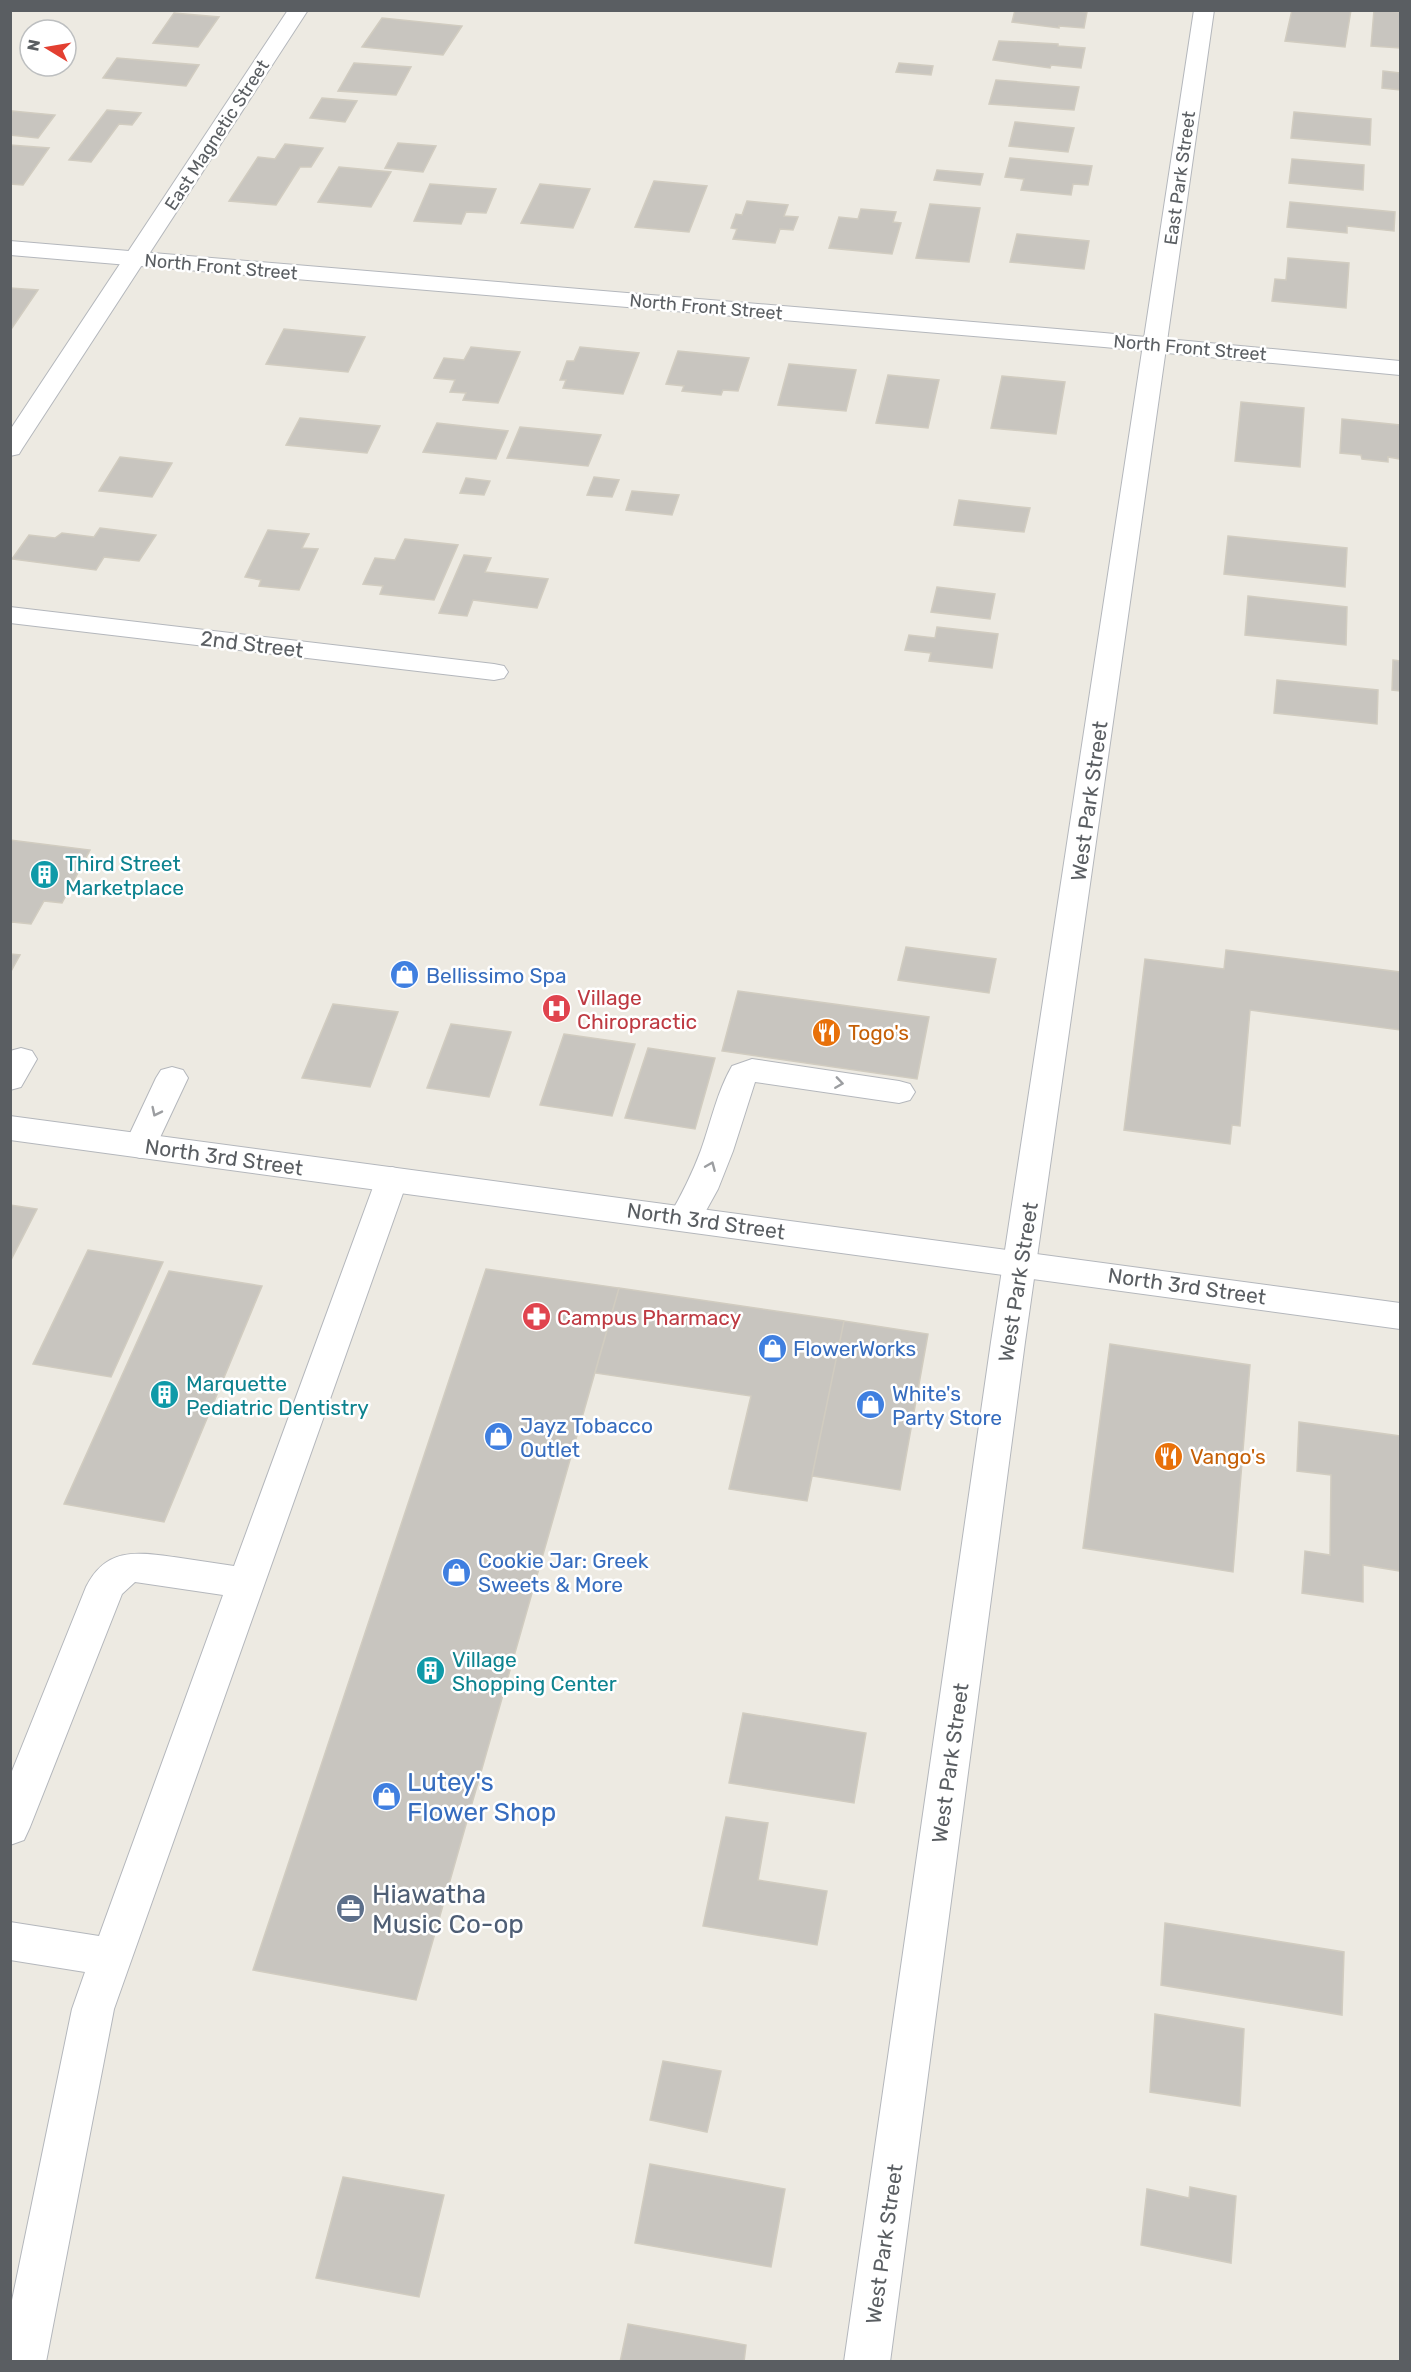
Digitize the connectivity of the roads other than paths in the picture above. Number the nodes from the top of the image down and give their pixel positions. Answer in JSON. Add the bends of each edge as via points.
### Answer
{"nodes":[{"id":1,"x":298,"y":10,"type":"edge"},
{"id":2,"x":1204,"y":10,"type":"edge"},
{"id":3,"x":10,"y":248,"type":"edge"},
{"id":4,"x":134,"y":259,"type":"junction"},
{"id":5,"x":1156,"y":345,"type":"junction"},
{"id":6,"x":1401,"y":368,"type":"edge"},
{"id":7,"x":10,"y":449,"type":"edge"},
{"id":8,"x":10,"y":615,"type":"edge"},
{"id":9,"x":494,"y":672,"type":"dead end"},
{"id":10,"x":172,"y":1078,"type":"dead end"},
{"id":11,"x":899,"y":1092,"type":"dead end"},
{"id":12,"x":10,"y":1128,"type":"edge"},
{"id":13,"x":140,"y":1146,"type":"junction"},
{"id":14,"x":392,"y":1179,"type":"junction"},
{"id":15,"x":685,"y":1218,"type":"junction"},
{"id":16,"x":1021,"y":1263,"type":"junction"},
{"id":17,"x":1401,"y":1316,"type":"edge"},
{"id":18,"x":246,"y":1583,"type":"junction"},
{"id":19,"x":10,"y":1827,"type":"edge"},
{"id":20,"x":10,"y":1941,"type":"edge"},
{"id":21,"x":111,"y":1957,"type":"junction"},
{"id":22,"x":23,"y":2361,"type":"edge"},
{"id":23,"x":867,"y":2361,"type":"edge"}],
"edges":[{"from":1,"to":4,"type":"street","name":"East Magnetic Street"},
{"from":2,"to":5,"type":"street","name":"East Park Street"},
{"from":3,"to":4,"type":"street","name":"North Front Street"},
{"from":4,"to":5,"type":"street","name":"North Front Street"},
{"from":4,"to":7,"type":"street","name":"East Magnetic Street"},
{"from":5,"to":6,"type":"street","name":"North Front Street"},
{"from":5,"to":16,"type":"street","name":"West Park Street"},
{"from":8,"to":9,"type":"street","name":"2nd Street"},
{"from":10,"to":13,"type":"street","one_way":true},
{"from":15,"to":11,"type":"street","one_way":true,"via":[[717,1151],[743,1074],[752,1070]]},
{"from":12,"to":13,"type":"street","name":"North 3rd Street"},
{"from":13,"to":14,"type":"street","name":"North 3rd Street"},
{"from":14,"to":15,"type":"street","name":"North 3rd Street"},
{"from":14,"to":18,"type":"street"},
{"from":15,"to":16,"type":"street","name":"North 3rd Street"},
{"from":16,"to":17,"type":"street","name":"North 3rd Street"},
{"from":16,"to":23,"type":"street","name":"West Park Street"},
{"from":18,"to":19,"type":"street","via":[[135,1567],[114,1575],[105,1587]]},
{"from":18,"to":21,"type":"street"},
{"from":20,"to":21,"type":"street"},
{"from":21,"to":22,"type":"street","via":[[93,2009]]}]}
